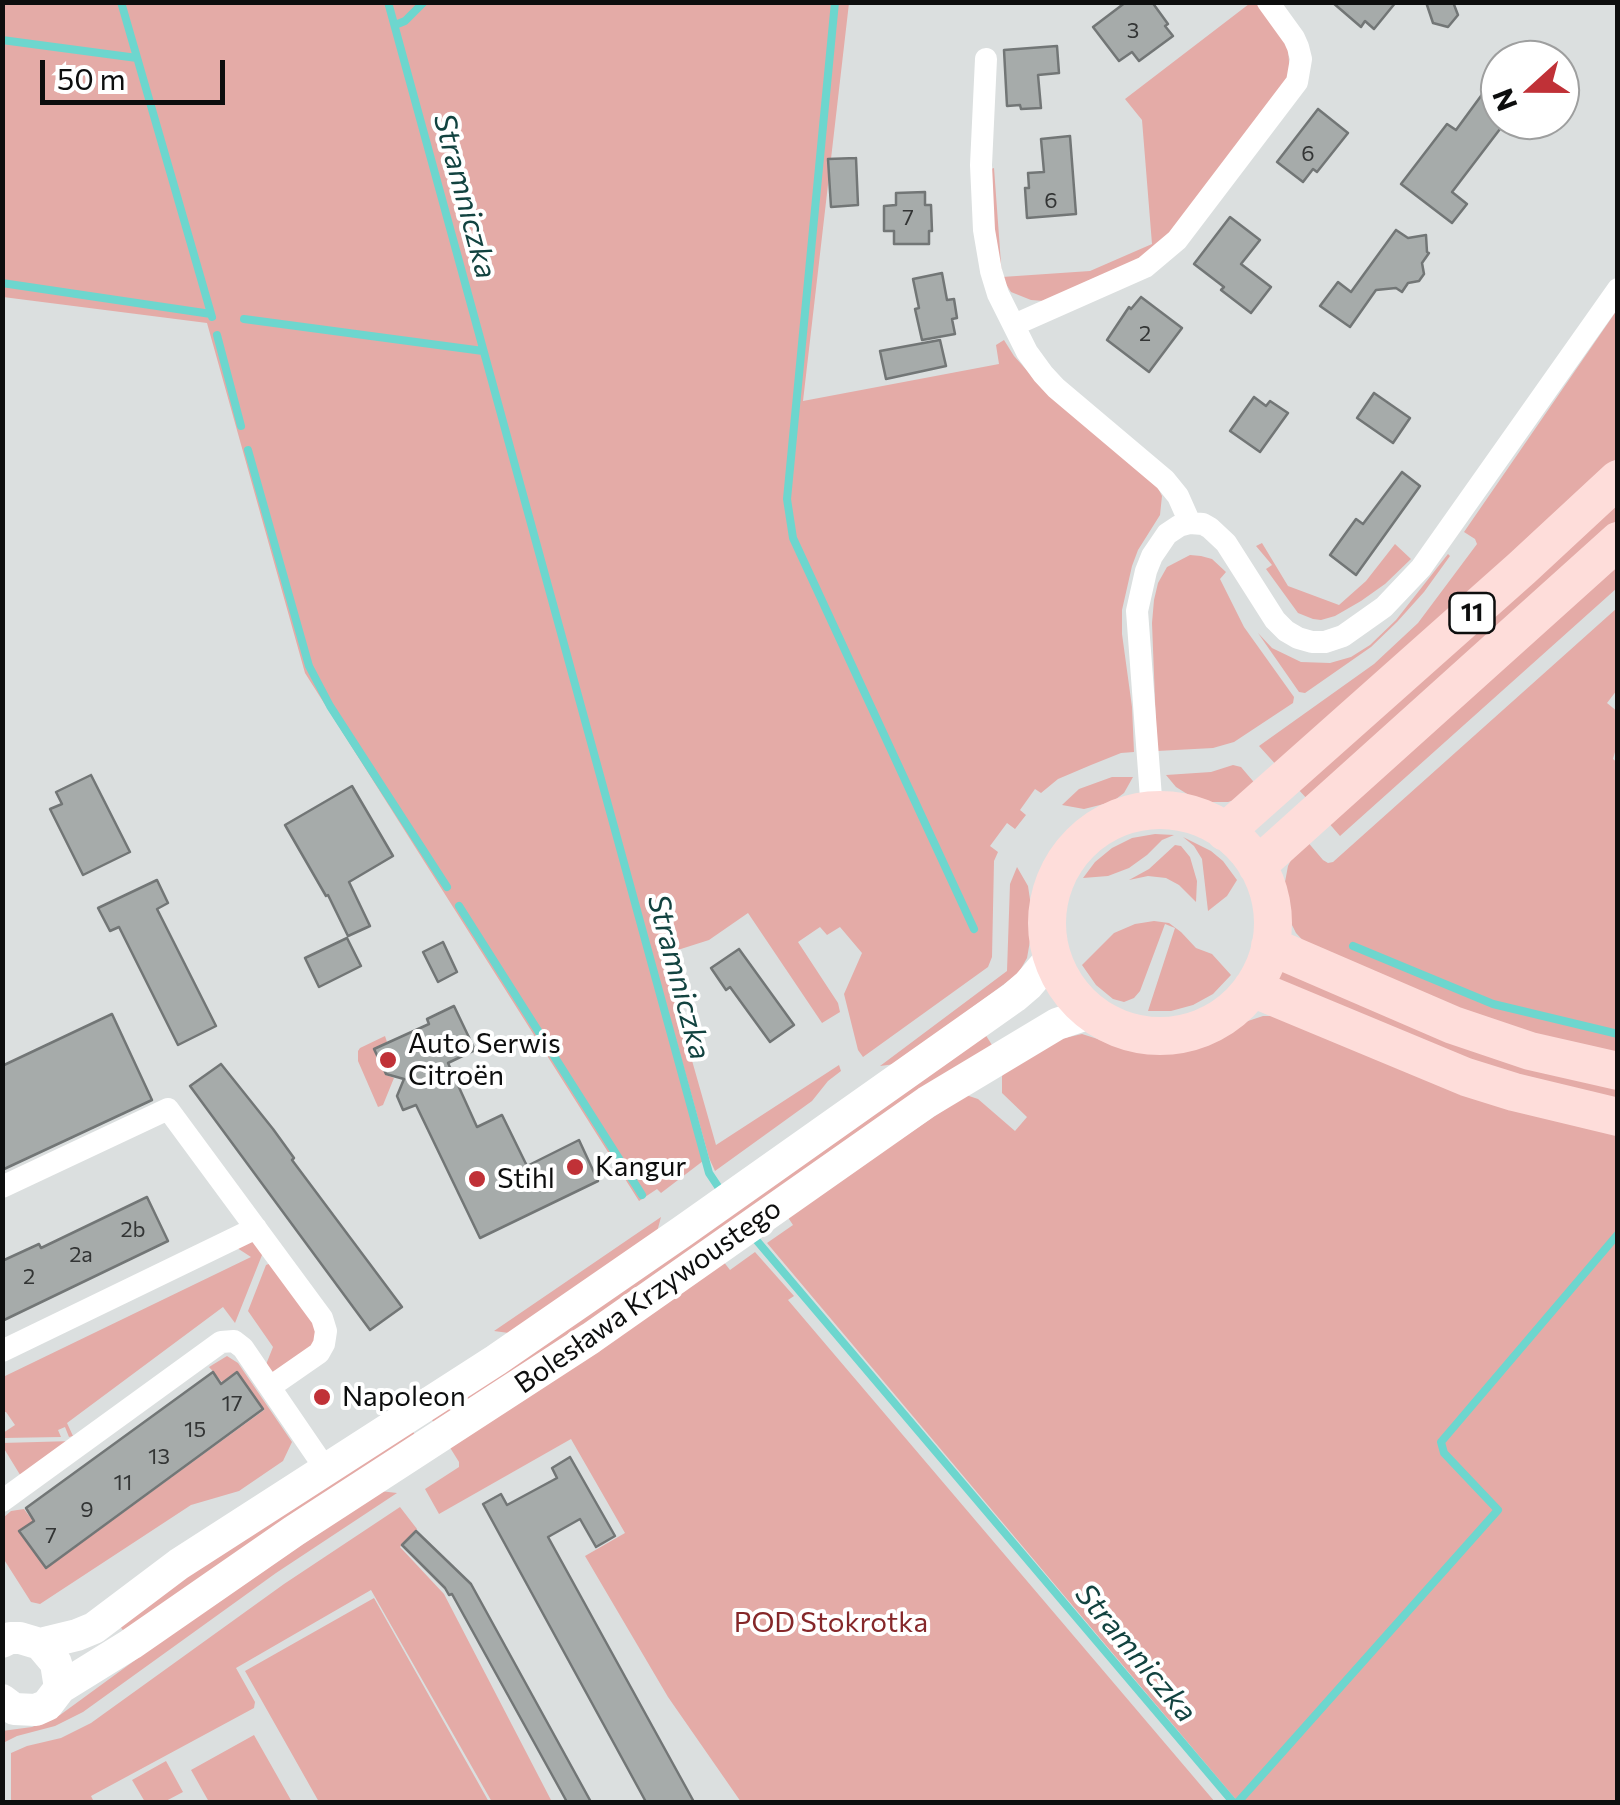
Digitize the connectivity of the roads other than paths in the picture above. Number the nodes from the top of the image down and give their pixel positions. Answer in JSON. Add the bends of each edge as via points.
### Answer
{"nodes":[{"id":1,"x":1268,"y":2,"type":"edge"},
{"id":2,"x":986,"y":59,"type":"dead end"},
{"id":3,"x":1618,"y":289,"type":"edge"},
{"id":4,"x":1014,"y":325,"type":"junction"},
{"id":5,"x":1618,"y":479,"type":"edge"},
{"id":6,"x":1190,"y":523,"type":"junction"},
{"id":7,"x":1618,"y":540,"type":"edge"},
{"id":8,"x":1152,"y":810,"type":"junction"},
{"id":9,"x":1226,"y":832,"type":"junction"},
{"id":10,"x":1257,"y":866,"type":"junction"},
{"id":11,"x":1270,"y":946,"type":"junction"},
{"id":12,"x":1052,"y":957,"type":"junction"},
{"id":13,"x":1252,"y":988,"type":"junction"},
{"id":14,"x":1090,"y":1012,"type":"junction"},
{"id":15,"x":1618,"y":1072,"type":"edge"},
{"id":16,"x":1618,"y":1117,"type":"edge"},
{"id":17,"x":2,"y":1188,"type":"edge"},
{"id":18,"x":256,"y":1228,"type":"junction"},
{"id":19,"x":2,"y":1351,"type":"edge"},
{"id":20,"x":270,"y":1388,"type":"junction"},
{"id":21,"x":326,"y":1468,"type":"junction"},
{"id":22,"x":2,"y":1501,"type":"edge"},
{"id":23,"x":14,"y":1638,"type":"edge"},
{"id":24,"x":60,"y":1688,"type":"junction"},
{"id":25,"x":6,"y":1707,"type":"edge"}],
"edges":[{"from":1,"to":4,"type":"street","via":[[1302,59],[1297,82],[1177,240],[1133,273]]},
{"from":2,"to":4,"type":"street","via":[[984,230],[998,294]]},
{"from":3,"to":6,"type":"street","via":[[1421,568],[1343,636],[1325,642],[1286,631],[1217,534]]},
{"from":4,"to":6,"type":"street","via":[[1043,374],[1164,480]]},
{"from":5,"to":9,"type":"main road","number":"11"},
{"from":6,"to":8,"type":"street","via":[[1161,542],[1139,598]]},
{"from":7,"to":10,"type":"main road","number":"11"},
{"from":8,"to":9,"type":"main road","via":[[1191,815]]},
{"from":8,"to":12,"type":"main road","via":[[1101,827],[1064,863],[1050,895]]},
{"from":9,"to":10,"type":"main road"},
{"from":10,"to":11,"type":"main road","via":[[1271,905]]},
{"from":11,"to":13,"type":"main road"},
{"from":11,"to":15,"type":"main road","via":[[1453,1026]]},
{"from":12,"to":14,"type":"main road","via":[[1067,988]]},
{"from":12,"to":21,"type":"main road","name":"Bolesława Krzywoustego","via":[[1014,997],[496,1360]]},
{"from":13,"to":14,"type":"main road","via":[[1221,1018],[1182,1034],[1140,1034]]},
{"from":13,"to":16,"type":"main road","via":[[1466,1077]]},
{"from":14,"to":24,"type":"main road","name":"Bolesława Krzywoustego","via":[[958,1082],[576,1348]]},
{"from":17,"to":18,"type":"street","via":[[168,1108]]},
{"from":18,"to":19,"type":"street"},
{"from":18,"to":20,"type":"street","via":[[326,1332],[319,1352]]},
{"from":20,"to":21,"type":"street"},
{"from":20,"to":22,"type":"street","via":[[243,1348],[221,1342]]},
{"from":21,"to":23,"type":"main road","name":"Bolesława Krzywoustego","via":[[94,1628]]},
{"from":23,"to":24,"type":"main road","via":[[56,1663]]},
{"from":24,"to":25,"type":"main road","name":"Bolesława Krzywoustego","via":[[36,1710]]}]}
